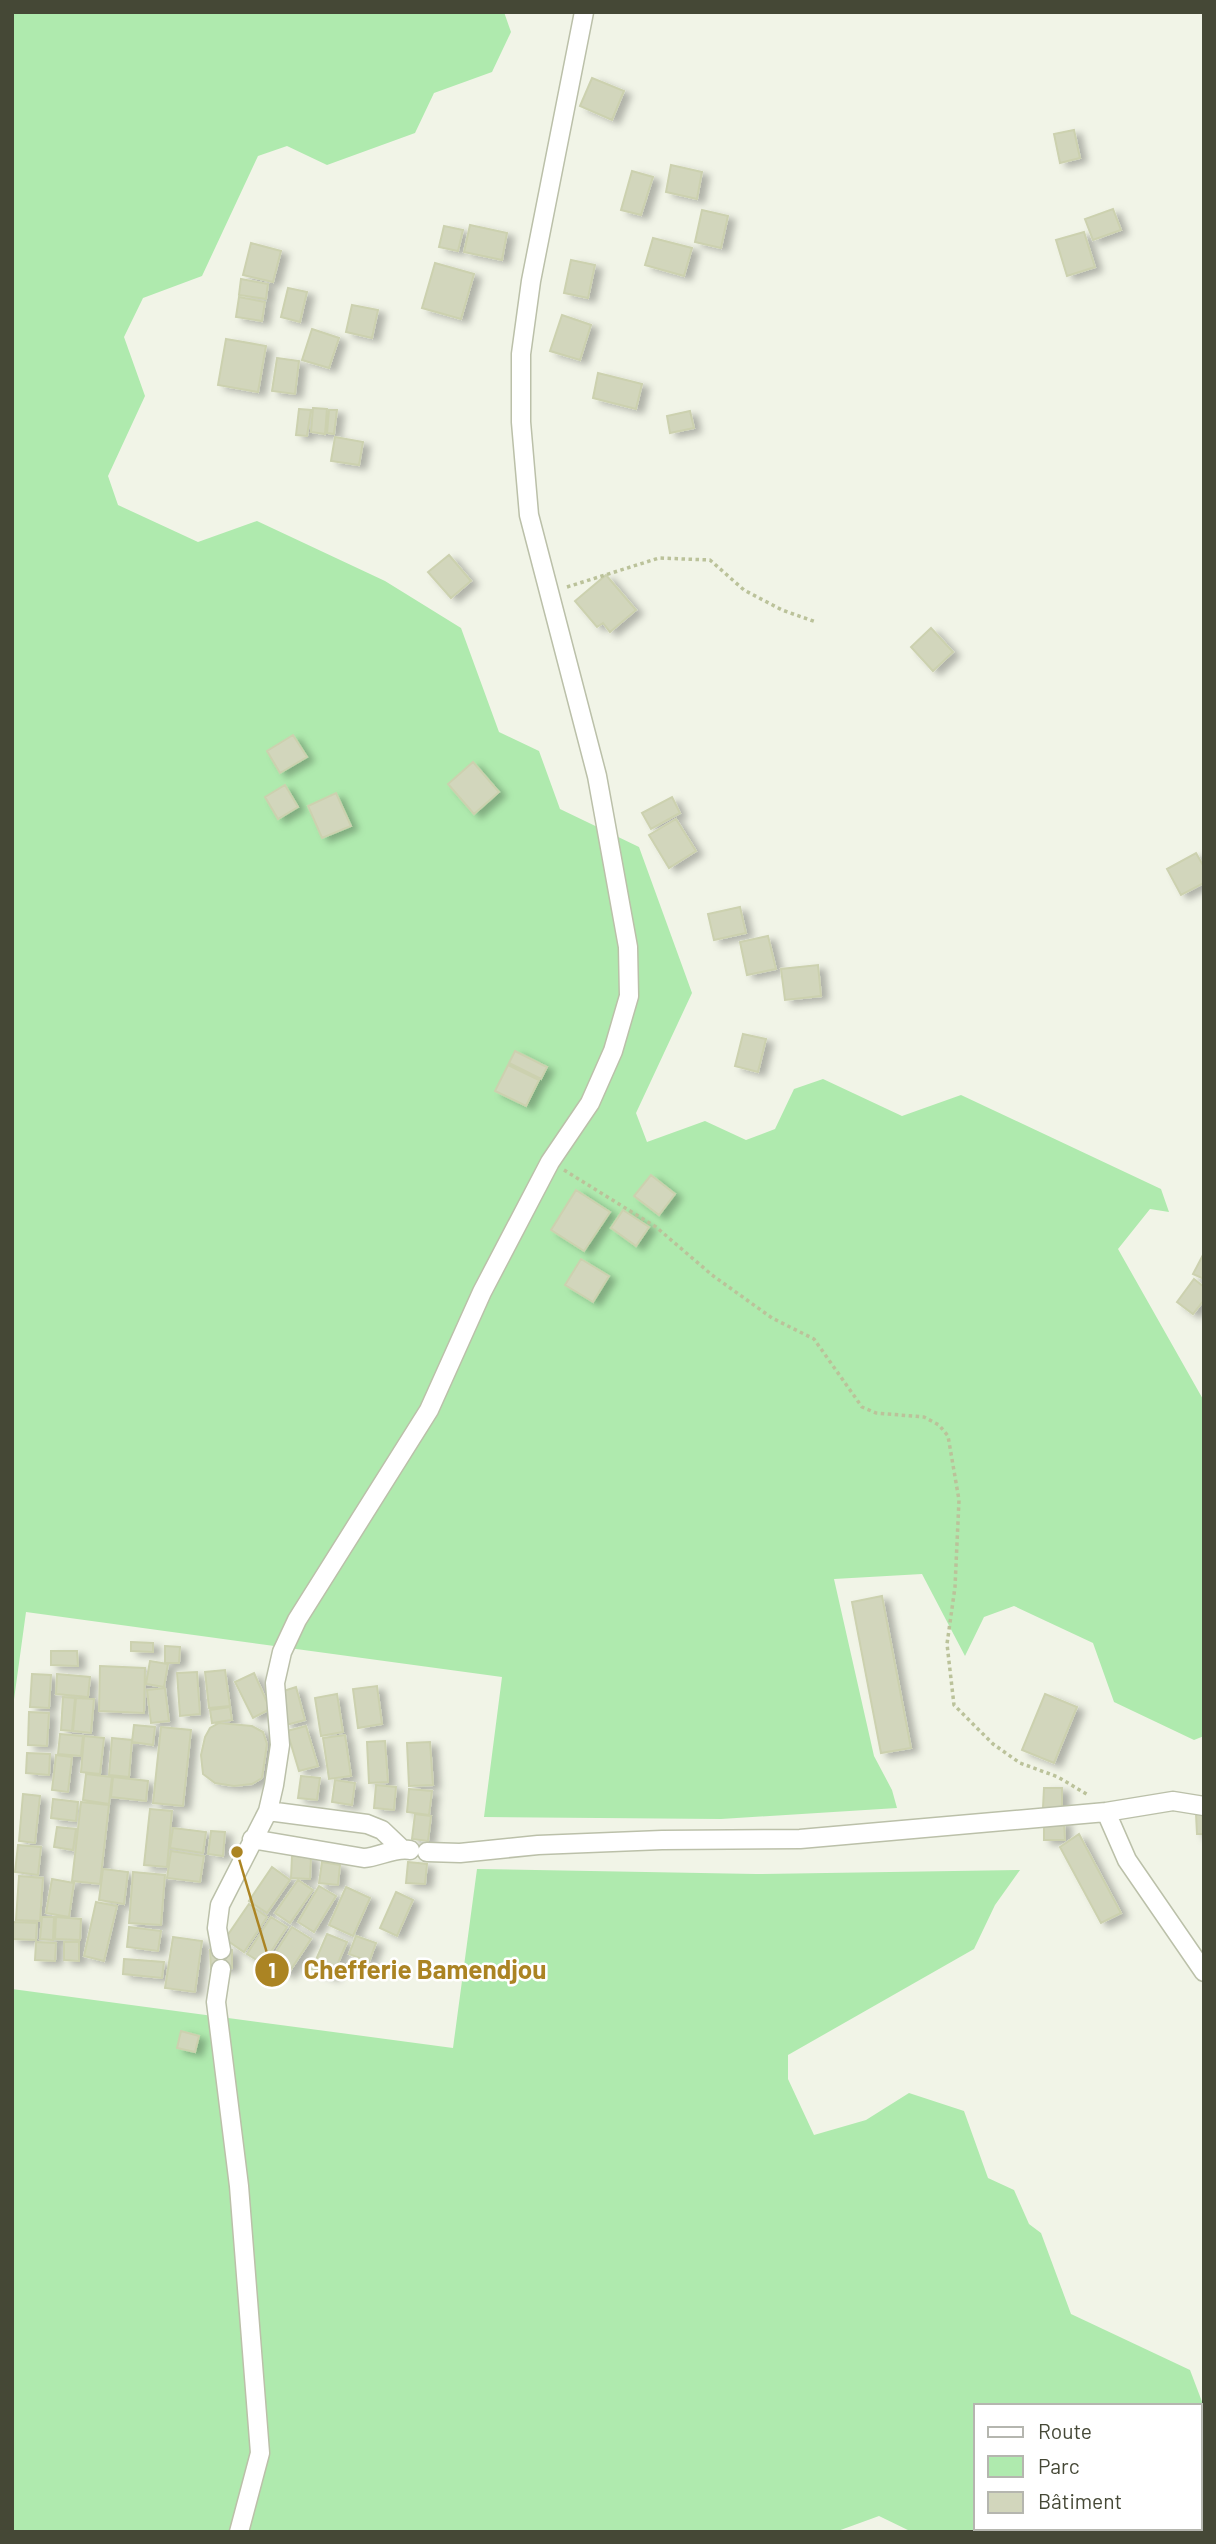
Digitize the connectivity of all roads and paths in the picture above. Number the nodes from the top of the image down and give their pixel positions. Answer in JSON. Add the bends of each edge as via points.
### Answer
{"nodes":[{"id":1,"x":584,"y":12,"type":"edge"},
{"id":2,"x":548,"y":593,"type":"junction"},
{"id":3,"x":816,"y":622,"type":"dead end"},
{"id":4,"x":550,"y":1162,"type":"junction"},
{"id":5,"x":1204,"y":1806,"type":"edge"},
{"id":6,"x":268,"y":1811,"type":"junction"},
{"id":7,"x":1106,"y":1811,"type":"junction"},
{"id":8,"x":252,"y":1839,"type":"junction"},
{"id":9,"x":413,"y":1850,"type":"junction"},
{"id":10,"x":221,"y":1950,"type":"dead end"},
{"id":11,"x":221,"y":1969,"type":"dead end"},
{"id":12,"x":1204,"y":1972,"type":"edge"},
{"id":13,"x":239,"y":2532,"type":"edge"}],
"edges":[{"from":1,"to":2,"type":"street","via":[[521,354],[521,422],[530,515]]},
{"from":2,"to":3,"type":"path","via":[[659,558],[710,560],[744,590]]},
{"from":2,"to":4,"type":"street","via":[[597,776],[628,947],[629,996],[613,1051],[590,1103]]},
{"from":4,"to":6,"type":"street","via":[[482,1292],[429,1410],[297,1620],[282,1652],[275,1683],[280,1745]]},
{"from":4,"to":7,"type":"path","via":[[656,1227],[772,1318],[814,1339],[862,1408],[924,1417],[939,1425],[948,1436],[960,1500],[947,1644],[954,1705],[993,1744],[1020,1763],[1083,1790]]},
{"from":5,"to":7,"type":"street","via":[[1173,1801]]},
{"from":6,"to":8,"type":"street"},
{"from":6,"to":9,"type":"street","via":[[367,1824]]},
{"from":7,"to":9,"type":"street","via":[[800,1839],[538,1845],[460,1853]]},
{"from":7,"to":12,"type":"street","via":[[1127,1860]]},
{"from":8,"to":9,"type":"street","via":[[364,1858]]},
{"from":8,"to":10,"type":"street","via":[[219,1905]]},
{"from":11,"to":13,"type":"street","via":[[216,2002],[239,2186],[260,2453]]}]}
